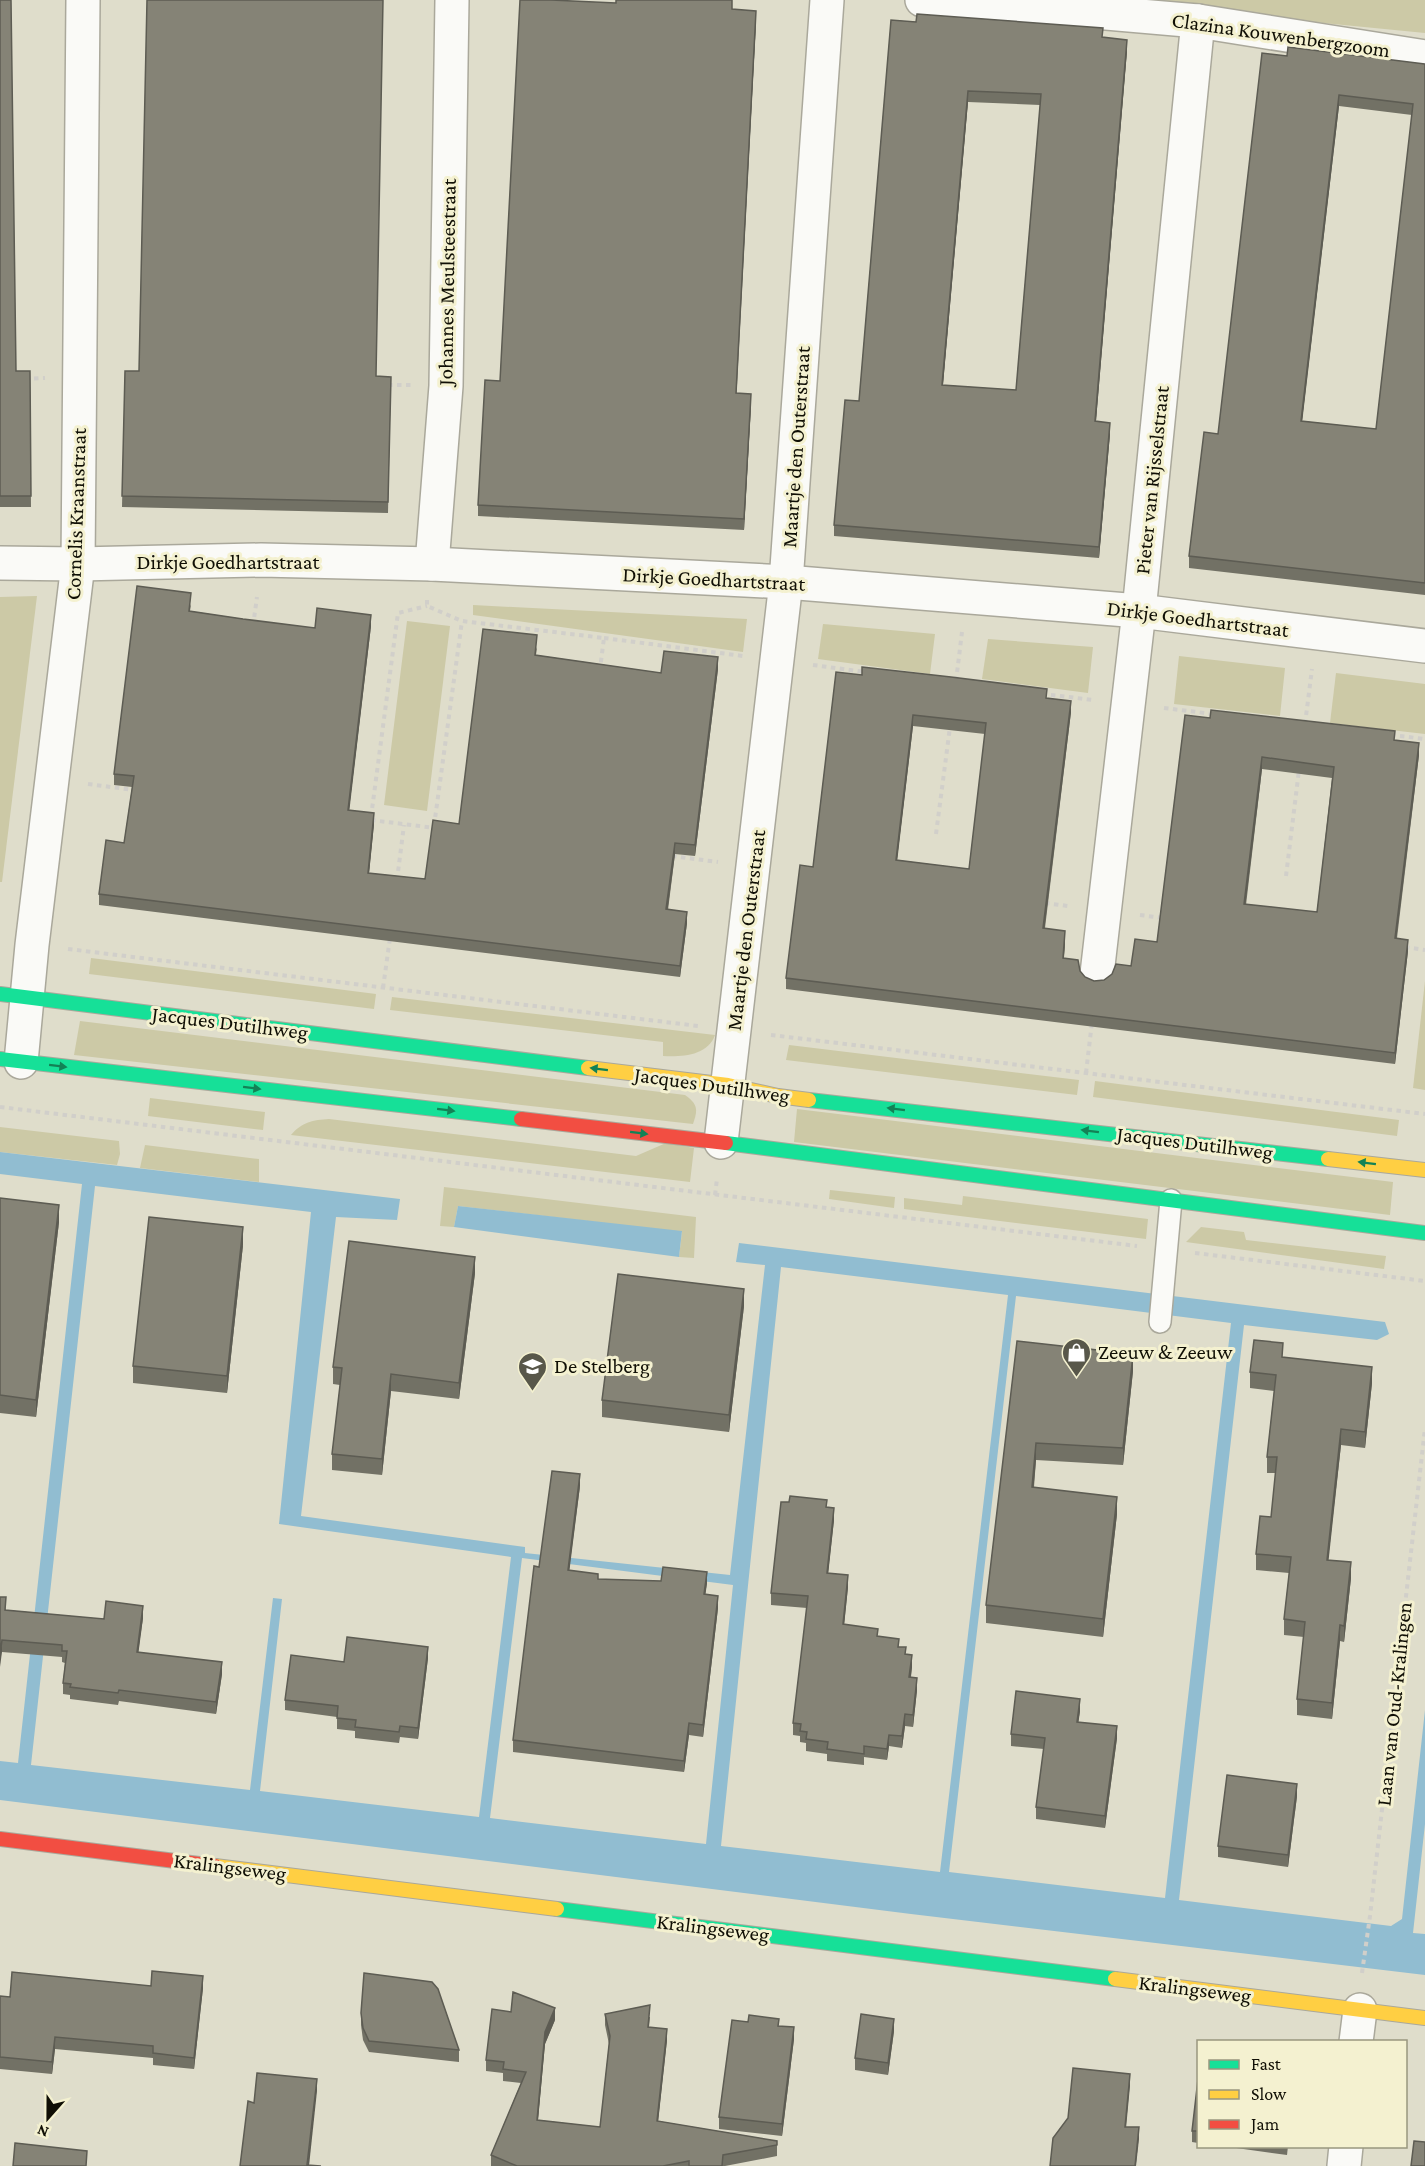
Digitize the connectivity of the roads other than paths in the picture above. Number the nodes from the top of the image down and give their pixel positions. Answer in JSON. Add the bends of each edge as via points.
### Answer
{"nodes":[{"id":1,"x":83,"y":0,"type":"edge"},
{"id":2,"x":452,"y":0,"type":"edge"},
{"id":3,"x":827,"y":0,"type":"edge"},
{"id":4,"x":922,"y":0,"type":"edge"},
{"id":5,"x":1198,"y":21,"type":"junction"},
{"id":6,"x":1425,"y":57,"type":"edge"},
{"id":7,"x":0,"y":563,"type":"edge"},
{"id":8,"x":78,"y":564,"type":"junction"},
{"id":9,"x":432,"y":564,"type":"junction"},
{"id":10,"x":786,"y":582,"type":"junction"},
{"id":11,"x":1139,"y":611,"type":"junction"},
{"id":12,"x":1425,"y":646,"type":"edge"},
{"id":13,"x":1097,"y":974,"type":"road end"},
{"id":14,"x":14,"y":996,"type":"edge"},
{"id":15,"x":11,"y":1060,"type":"edge"},
{"id":16,"x":728,"y":1085,"type":"junction"},
{"id":17,"x":721,"y":1142,"type":"junction"},
{"id":18,"x":1425,"y":1170,"type":"edge"},
{"id":19,"x":1172,"y":1200,"type":"junction"},
{"id":20,"x":1425,"y":1233,"type":"edge"},
{"id":21,"x":1160,"y":1322,"type":"dead end"},
{"id":22,"x":0,"y":1839,"type":"edge"},
{"id":23,"x":1359,"y":2011,"type":"edge"},
{"id":24,"x":1425,"y":2018,"type":"edge"},
{"id":25,"x":1346,"y":2148,"type":"edge"},
{"id":26,"x":1344,"y":2166,"type":"edge"}],
"edges":[{"from":1,"to":8,"type":"street","name":"Cornelis Kraanstraat"},
{"from":2,"to":9,"type":"street","name":"Johannes Meulsteestraat","via":[[446,386]]},
{"from":3,"to":10,"type":"street","name":"Maartje den Outerstraat"},
{"from":4,"to":5,"type":"street","name":"Clazina Kouwenbergzoom"},
{"from":5,"to":6,"type":"street","name":"Clazina Kouwenbergzoom"},
{"from":5,"to":11,"type":"street","name":"Pieter van Rijsselstraat"},
{"from":7,"to":8,"type":"street","name":"Dirkje Goedhartstraat"},
{"from":8,"to":9,"type":"street","name":"Dirkje Goedhartstraat","via":[[261,560]]},
{"from":8,"to":14,"type":"street","name":"Cornelis Kraanstraat","via":[[52,779]]},
{"from":9,"to":10,"type":"street","name":"Dirkje Goedhartstraat"},
{"from":10,"to":11,"type":"street","name":"Dirkje Goedhartstraat"},
{"from":10,"to":16,"type":"street","name":"Maartje den Outerstraat"},
{"from":11,"to":12,"type":"street","name":"Dirkje Goedhartstraat"},
{"from":11,"to":13,"type":"street","name":"Pieter van Rijsselstraat"},
{"from":14,"to":15,"type":"street","name":"Cornelis Kraanstraat"},
{"from":16,"to":14,"type":"main road","name":"Jacques Dutilhweg","one_way":true},
{"from":15,"to":17,"type":"main road","one_way":true},
{"from":16,"to":17,"type":"street","name":"Maartje den Outerstraat"},
{"from":18,"to":16,"type":"main road","name":"Jacques Dutilhweg","one_way":true,"via":[[778,1096]]},
{"from":17,"to":19,"type":"main road"},
{"from":19,"to":20,"type":"main road"},
{"from":19,"to":21,"type":"lane"},
{"from":22,"to":23,"type":"main road","name":"Kralingseweg"},
{"from":23,"to":24,"type":"main road","name":"Kralingseweg"},
{"from":25,"to":26,"type":"street"}]}
